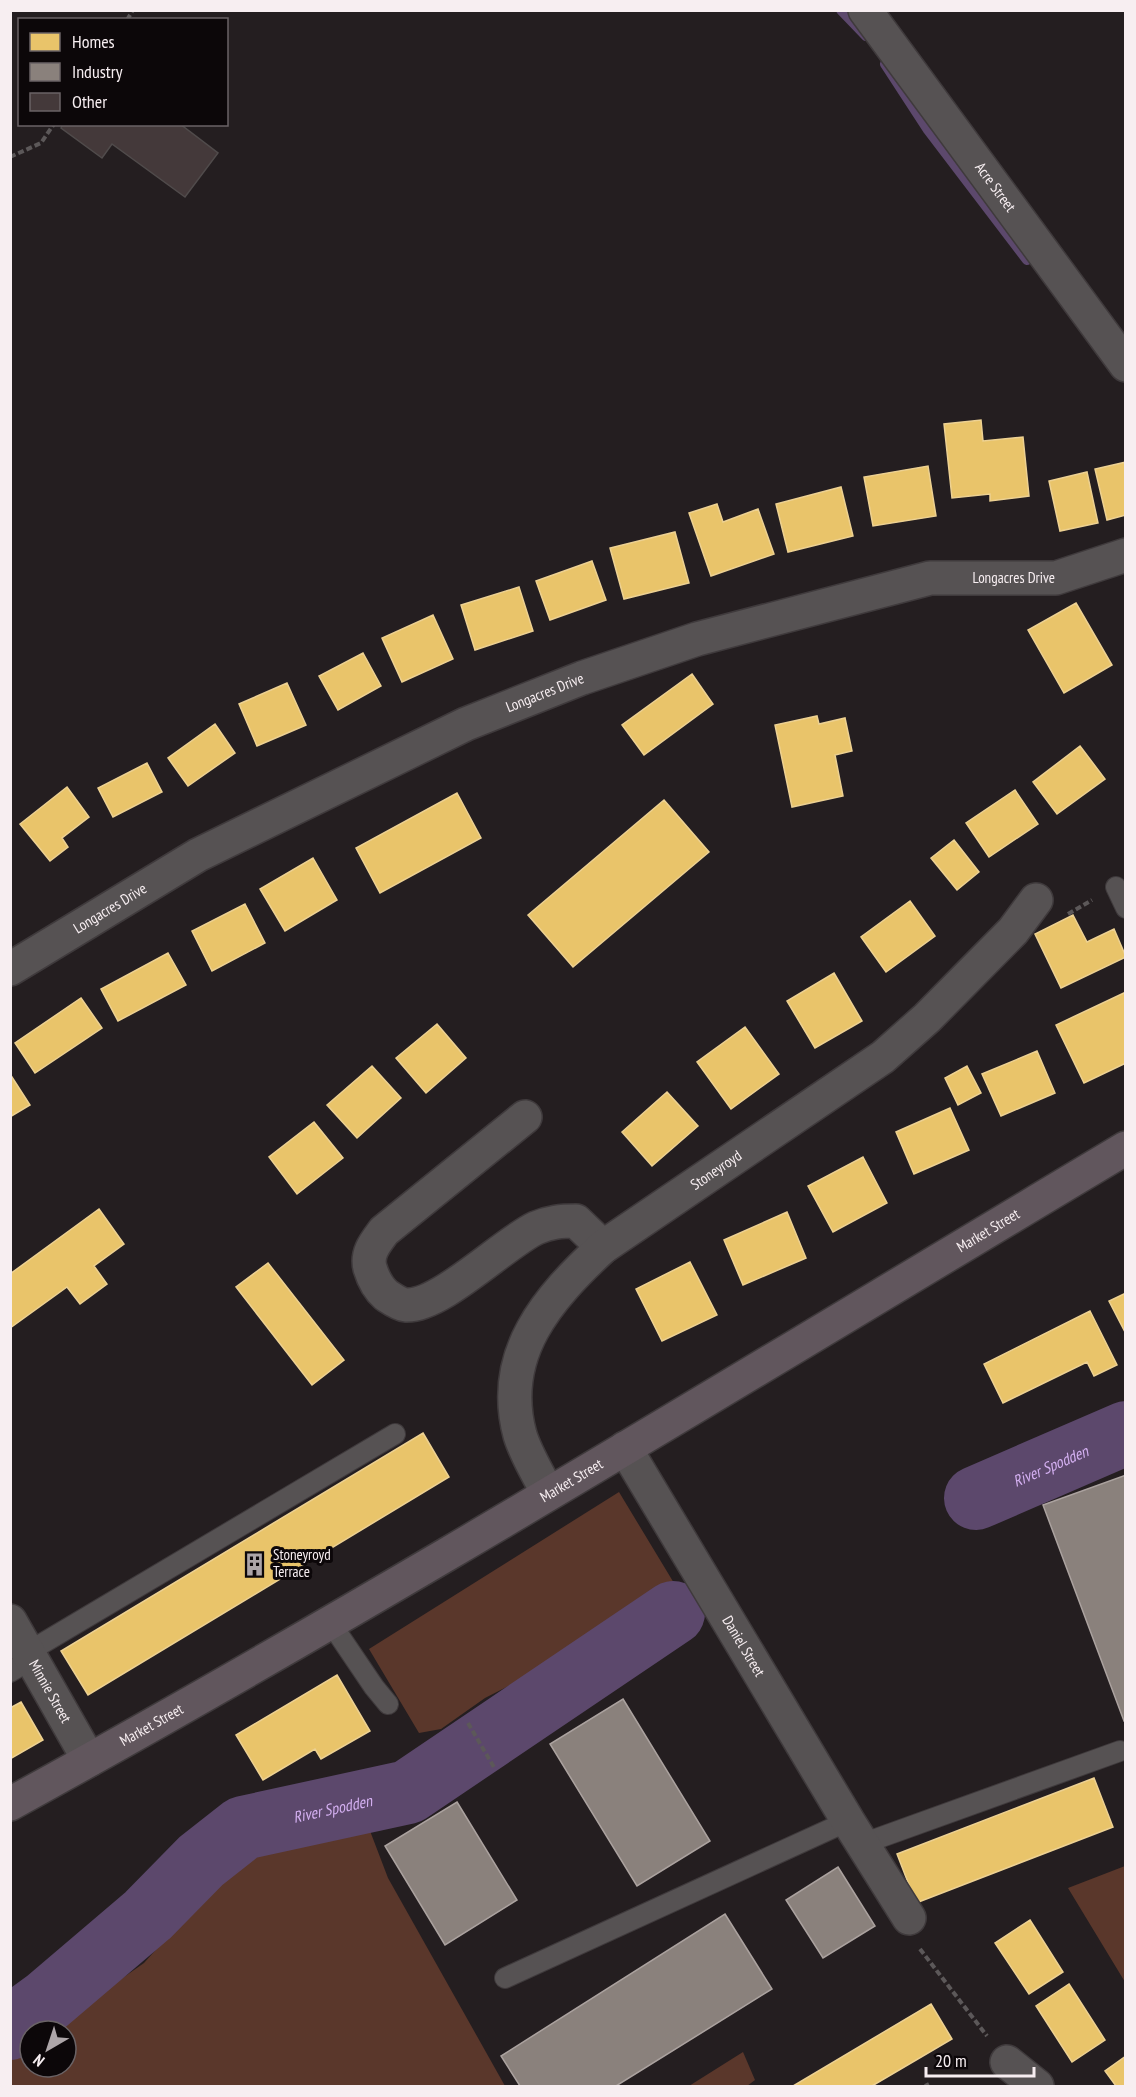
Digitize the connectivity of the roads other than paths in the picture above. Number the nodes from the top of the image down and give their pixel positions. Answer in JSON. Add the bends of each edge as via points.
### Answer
{"nodes":[{"id":1,"x":865,"y":10,"type":"edge"},
{"id":2,"x":1125,"y":366,"type":"edge"},
{"id":3,"x":1125,"y":555,"type":"edge"},
{"id":4,"x":1116,"y":887,"type":"dead end"},
{"id":5,"x":1036,"y":900,"type":"dead end"},
{"id":6,"x":1125,"y":908,"type":"edge"},
{"id":7,"x":10,"y":969,"type":"edge"},
{"id":8,"x":525,"y":1117,"type":"dead end"},
{"id":9,"x":1125,"y":1148,"type":"edge"},
{"id":10,"x":603,"y":1247,"type":"junction"},
{"id":11,"x":396,"y":1434,"type":"dead end"},
{"id":12,"x":625,"y":1448,"type":"junction"},
{"id":13,"x":548,"y":1494,"type":"junction"},
{"id":14,"x":10,"y":1621,"type":"edge"},
{"id":15,"x":330,"y":1622,"type":"junction"},
{"id":16,"x":24,"y":1661,"type":"edge"},
{"id":17,"x":388,"y":1704,"type":"dead end"},
{"id":18,"x":1120,"y":1751,"type":"dead end"},
{"id":19,"x":89,"y":1760,"type":"junction"},
{"id":20,"x":10,"y":1804,"type":"edge"},
{"id":21,"x":855,"y":1832,"type":"junction"},
{"id":22,"x":909,"y":1918,"type":"road end"},
{"id":23,"x":505,"y":1978,"type":"dead end"},
{"id":24,"x":1007,"y":2062,"type":"road end"},
{"id":25,"x":1037,"y":2086,"type":"edge"}],
"edges":[{"from":1,"to":2,"type":"street","name":"Acre Street"},
{"from":3,"to":7,"type":"street","name":"Longacres Drive","via":[[1056,578],[930,578],[697,639],[582,678],[466,724],[198,855]]},
{"from":4,"to":6,"type":"lane"},
{"from":5,"to":10,"type":"street","name":"Stoneyroyd","via":[[1013,931],[883,1058]]},
{"from":8,"to":10,"type":"street","via":[[384,1231],[368,1261],[372,1275],[382,1291],[407,1305],[437,1296],[535,1228],[556,1221],[576,1221]]},
{"from":9,"to":12,"type":"main road","name":"Market Street"},
{"from":10,"to":13,"type":"street","name":"Stoneyroyd","via":[[567,1281],[534,1325],[522,1350],[515,1379],[520,1436]]},
{"from":11,"to":16,"type":"lane"},
{"from":12,"to":13,"type":"main road","name":"Market Street"},
{"from":12,"to":21,"type":"street","name":"Daniel Street"},
{"from":13,"to":15,"type":"main road","name":"Market Street"},
{"from":14,"to":16,"type":"street","name":"Minnie Street"},
{"from":15,"to":17,"type":"lane"},
{"from":15,"to":19,"type":"main road","name":"Market Street"},
{"from":16,"to":19,"type":"street","name":"Minnie Street"},
{"from":18,"to":21,"type":"lane"},
{"from":19,"to":20,"type":"main road","name":"Market Street"},
{"from":21,"to":22,"type":"street","name":"Daniel Street"},
{"from":21,"to":23,"type":"lane"},
{"from":24,"to":25,"type":"street"}]}
